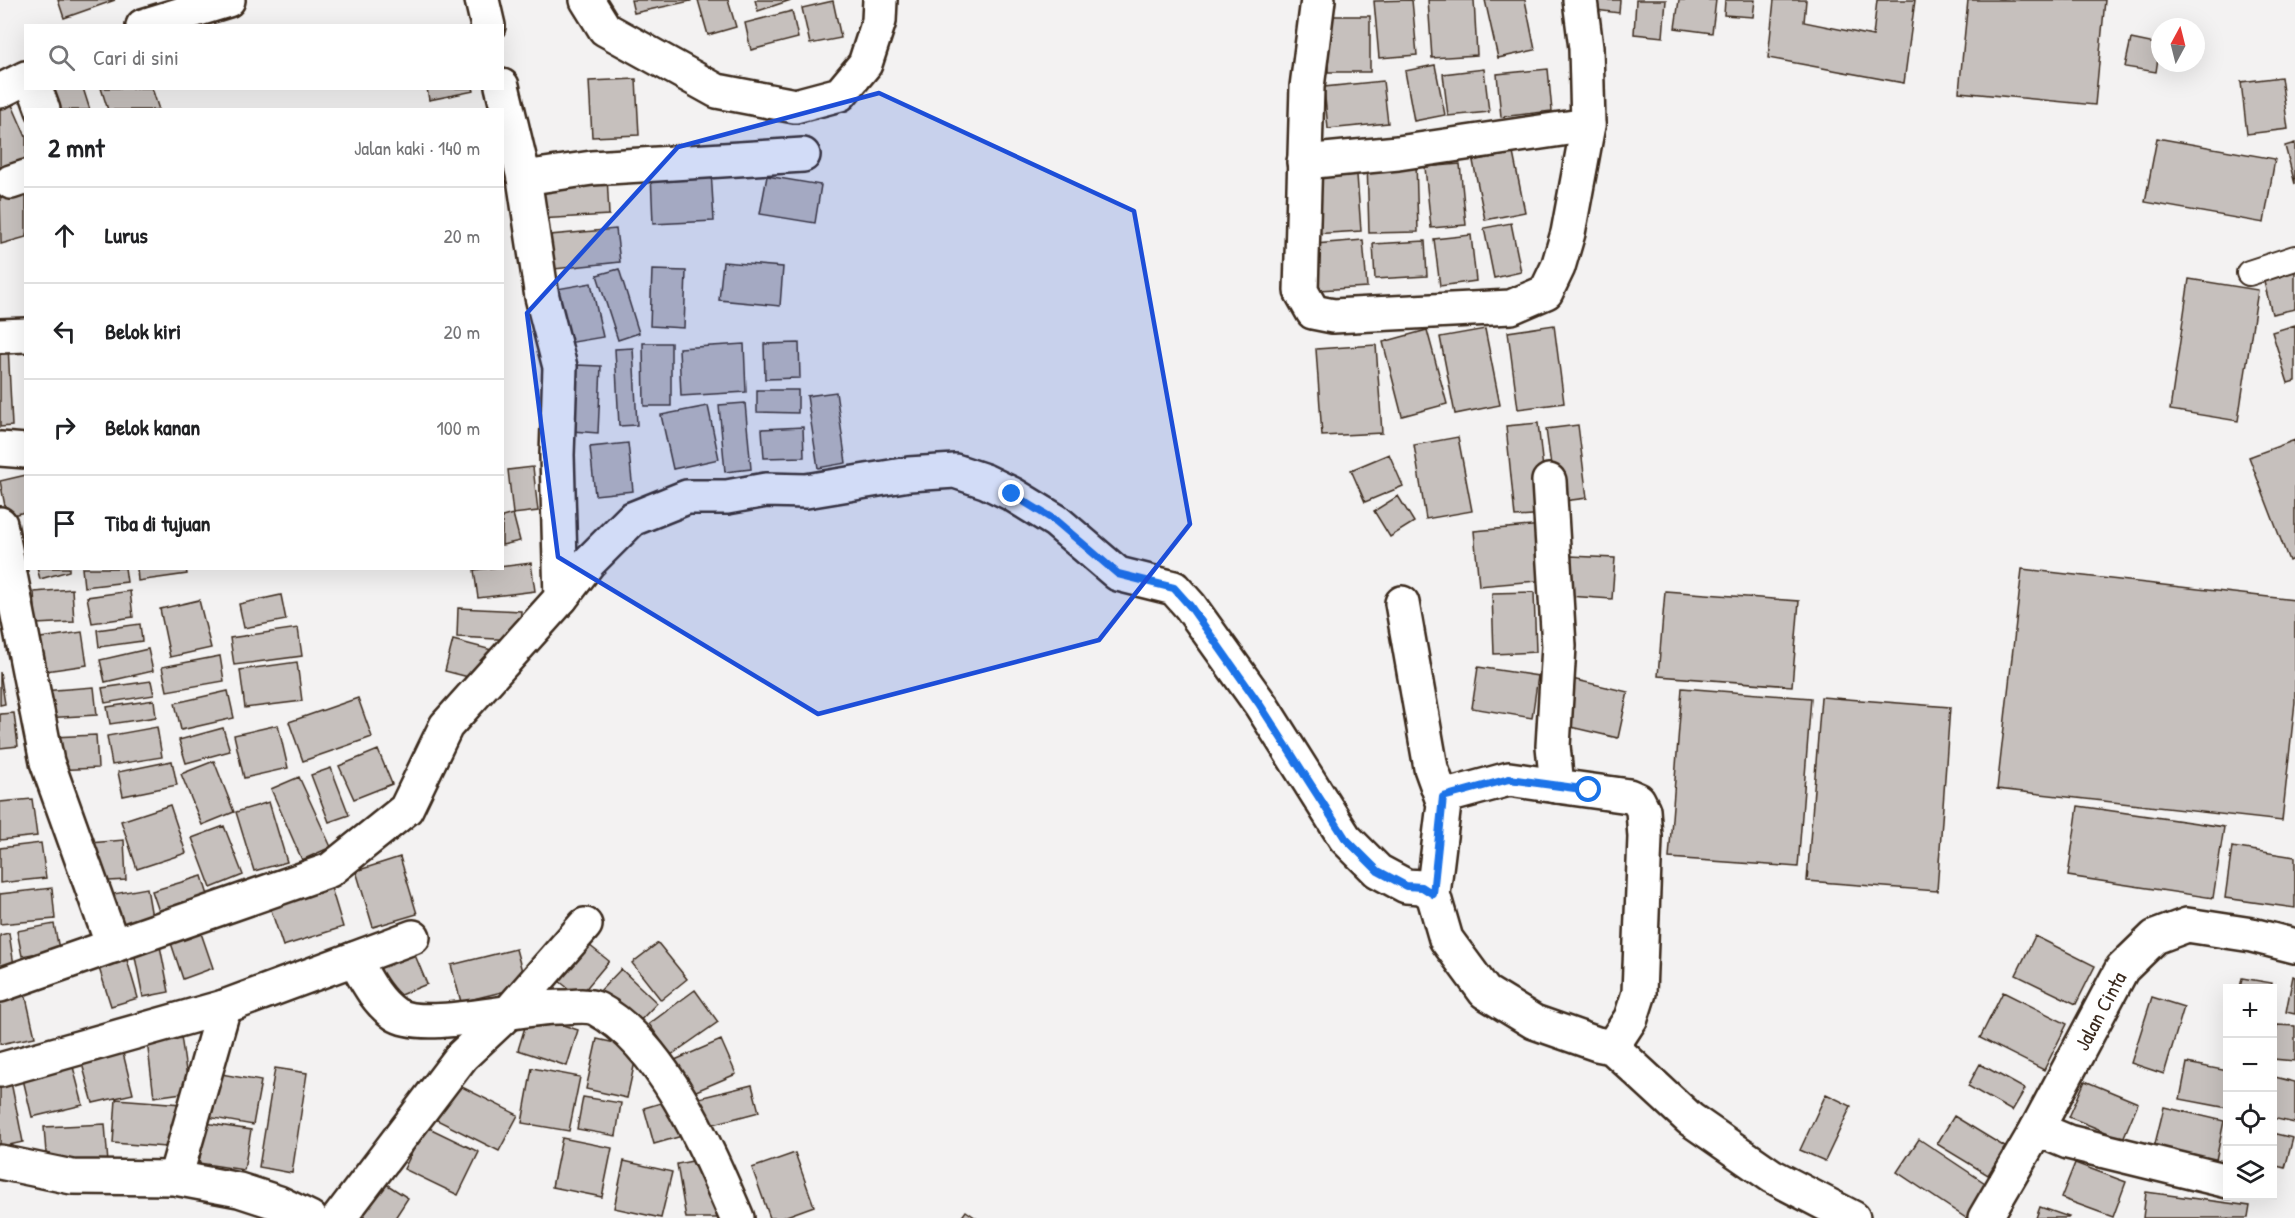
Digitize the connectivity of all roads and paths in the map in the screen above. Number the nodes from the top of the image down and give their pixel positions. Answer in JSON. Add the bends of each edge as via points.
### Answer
{"nodes":[{"id":1,"x":155,"y":0,"type":"edge"},
{"id":2,"x":228,"y":0,"type":"edge"},
{"id":3,"x":483,"y":0,"type":"edge"},
{"id":4,"x":587,"y":0,"type":"edge"},
{"id":5,"x":880,"y":0,"type":"edge"},
{"id":6,"x":1318,"y":0,"type":"edge"},
{"id":7,"x":1580,"y":0,"type":"edge"},
{"id":8,"x":129,"y":24,"type":"edge"},
{"id":9,"x":150,"y":24,"type":"edge"},
{"id":10,"x":488,"y":24,"type":"edge"},
{"id":11,"x":24,"y":79,"type":"edge"},
{"id":12,"x":36,"y":90,"type":"edge"},
{"id":13,"x":503,"y":90,"type":"edge"},
{"id":14,"x":0,"y":91,"type":"edge"},
{"id":15,"x":42,"y":108,"type":"edge"},
{"id":16,"x":1588,"y":124,"type":"junction"},
{"id":17,"x":803,"y":155,"type":"dead end"},
{"id":18,"x":1304,"y":162,"type":"junction"},
{"id":19,"x":524,"y":178,"type":"junction"},
{"id":20,"x":2295,"y":258,"type":"edge"},
{"id":21,"x":2248,"y":273,"type":"dead end"},
{"id":22,"x":24,"y":335,"type":"edge"},
{"id":23,"x":0,"y":336,"type":"edge"},
{"id":24,"x":0,"y":449,"type":"edge"},
{"id":25,"x":24,"y":451,"type":"edge"},
{"id":26,"x":1549,"y":481,"type":"dead end"},
{"id":27,"x":0,"y":524,"type":"edge"},
{"id":28,"x":561,"y":598,"type":"junction"},
{"id":29,"x":1402,"y":603,"type":"dead end"},
{"id":30,"x":1557,"y":786,"type":"junction"},
{"id":31,"x":1443,"y":797,"type":"junction"},
{"id":32,"x":1433,"y":894,"type":"junction"},
{"id":33,"x":585,"y":925,"type":"dead end"},
{"id":34,"x":413,"y":937,"type":"dead end"},
{"id":35,"x":113,"y":946,"type":"junction"},
{"id":36,"x":2295,"y":946,"type":"edge"},
{"id":37,"x":354,"y":959,"type":"junction"},
{"id":38,"x":0,"y":985,"type":"edge"},
{"id":39,"x":224,"y":1007,"type":"junction"},
{"id":40,"x":510,"y":1011,"type":"junction"},
{"id":41,"x":1612,"y":1047,"type":"junction"},
{"id":42,"x":0,"y":1070,"type":"edge"},
{"id":43,"x":2037,"y":1129,"type":"junction"},
{"id":44,"x":0,"y":1162,"type":"edge"},
{"id":45,"x":175,"y":1178,"type":"junction"},
{"id":46,"x":2223,"y":1180,"type":"edge"},
{"id":47,"x":310,"y":1218,"type":"edge"},
{"id":48,"x":339,"y":1218,"type":"edge"},
{"id":49,"x":737,"y":1218,"type":"edge"},
{"id":50,"x":1852,"y":1218,"type":"edge"},
{"id":51,"x":1985,"y":1218,"type":"edge"}],
"edges":[{"from":1,"to":8,"type":"street"},
{"from":2,"to":9,"type":"street"},
{"from":3,"to":10,"type":"street"},
{"from":4,"to":5,"type":"street","via":[[605,29],[717,91],[795,106],[840,94],[865,64],[879,21]]},
{"from":6,"to":18,"type":"street","via":[[1307,87]]},
{"from":7,"to":16,"type":"street"},
{"from":11,"to":14,"type":"street"},
{"from":12,"to":15,"type":"street"},
{"from":13,"to":19,"type":"street"},
{"from":16,"to":18,"type":"street","via":[[1398,153]]},
{"from":16,"to":18,"type":"street","via":[[1558,267],[1546,292],[1511,307],[1333,316],[1314,312],[1301,291]]},
{"from":17,"to":19,"type":"street","via":[[592,168]]},
{"from":19,"to":28,"type":"street","via":[[542,297],[560,367],[557,455]]},
{"from":20,"to":21,"type":"lane"},
{"from":22,"to":23,"type":"street"},
{"from":24,"to":25,"type":"street"},
{"from":26,"to":30,"type":"street","via":[[1559,646],[1553,746]]},
{"from":27,"to":35,"type":"street","via":[[47,762]]},
{"from":28,"to":32,"type":"street","via":[[589,562],[632,519],[687,497],[727,497],[766,490],[806,491],[909,474],[955,471],[985,481],[1056,521],[1118,574],[1174,588],[1260,705],[1345,838],[1378,871],[1406,886],[1422,887]]},
{"from":28,"to":35,"type":"street","via":[[446,726],[406,809],[330,870]]},
{"from":29,"to":31,"type":"street","via":[[1431,768]]},
{"from":30,"to":31,"type":"street","via":[[1509,779]]},
{"from":30,"to":41,"type":"street","via":[[1629,796],[1638,800],[1643,810],[1640,993],[1631,1018]]},
{"from":31,"to":32,"type":"street"},
{"from":32,"to":41,"type":"street","via":[[1446,939],[1485,992],[1534,1022]]},
{"from":33,"to":40,"type":"street"},
{"from":34,"to":37,"type":"street"},
{"from":35,"to":38,"type":"street"},
{"from":36,"to":43,"type":"street","name":"Jalan Cinta","via":[[2187,925],[2155,937],[2122,969]]},
{"from":37,"to":39,"type":"street"},
{"from":37,"to":40,"type":"street","via":[[377,998],[396,1015],[420,1022]]},
{"from":39,"to":42,"type":"street"},
{"from":39,"to":45,"type":"street"},
{"from":40,"to":48,"type":"street","via":[[462,1056]]},
{"from":40,"to":49,"type":"street","via":[[541,1006],[595,1008],[633,1035],[656,1063],[708,1151]]},
{"from":41,"to":50,"type":"street","via":[[1690,1119],[1772,1176]]},
{"from":43,"to":46,"type":"street","via":[[2068,1142]]},
{"from":43,"to":51,"type":"street","name":"Jalan Cinta"},
{"from":44,"to":45,"type":"street","via":[[72,1177]]},
{"from":45,"to":47,"type":"street","via":[[239,1190]]}]}
